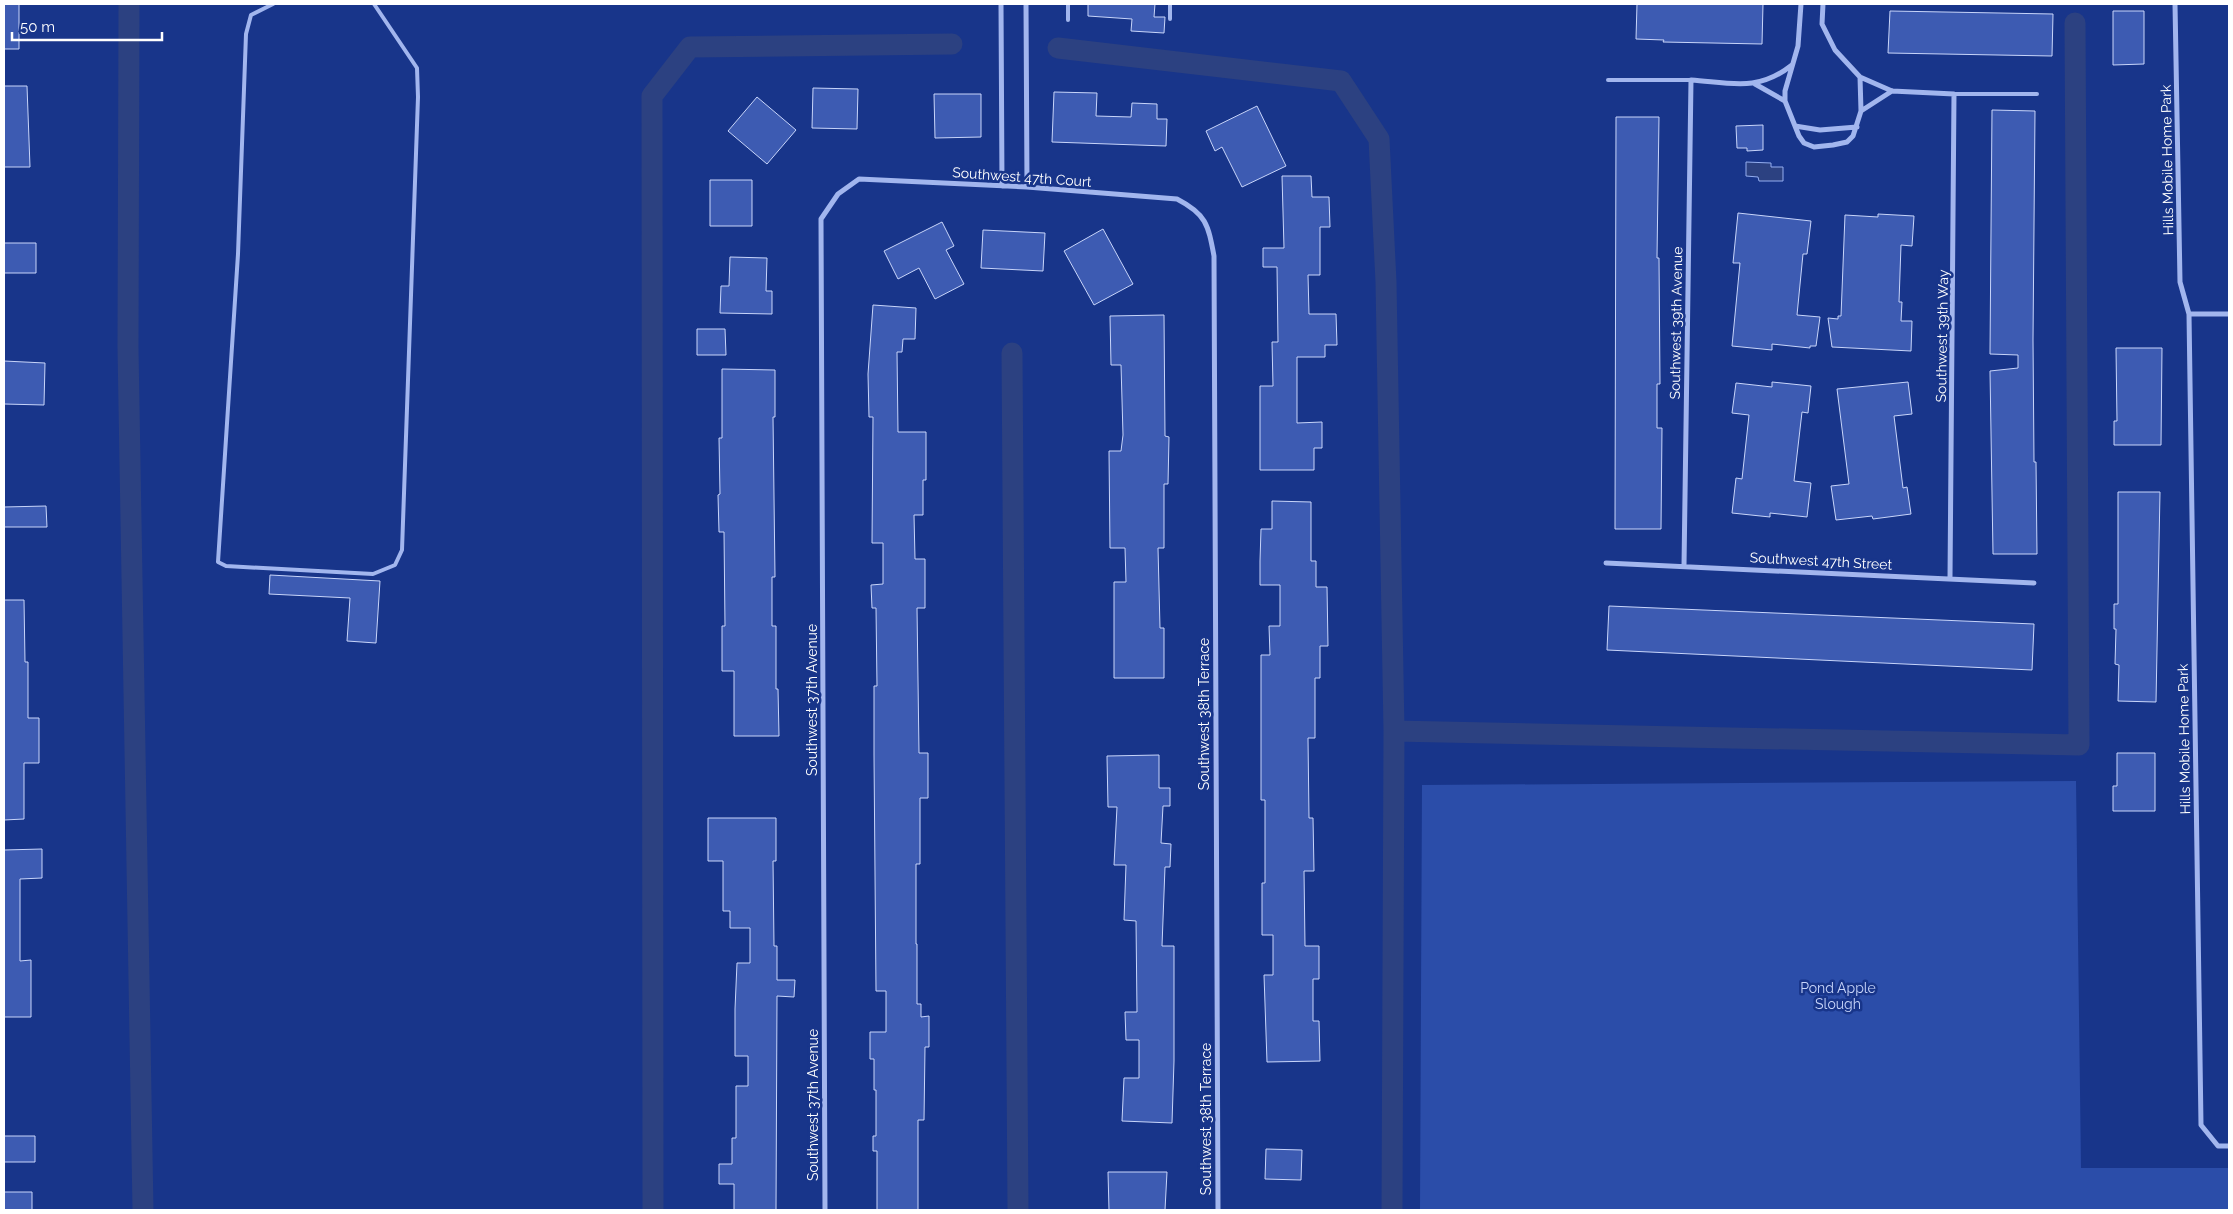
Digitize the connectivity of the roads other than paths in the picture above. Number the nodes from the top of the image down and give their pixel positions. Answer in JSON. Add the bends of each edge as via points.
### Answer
{"nodes":[{"id":1,"x":273,"y":4,"type":"edge"},
{"id":2,"x":374,"y":4,"type":"edge"},
{"id":3,"x":1001,"y":4,"type":"edge"},
{"id":4,"x":1026,"y":4,"type":"edge"},
{"id":5,"x":1068,"y":4,"type":"edge"},
{"id":6,"x":1170,"y":4,"type":"edge"},
{"id":7,"x":1801,"y":4,"type":"edge"},
{"id":8,"x":1823,"y":4,"type":"edge"},
{"id":9,"x":2175,"y":4,"type":"edge"},
{"id":10,"x":1170,"y":19,"type":"dead end"},
{"id":11,"x":1068,"y":20,"type":"dead end"},
{"id":12,"x":1792,"y":65,"type":"junction"},
{"id":13,"x":1860,"y":77,"type":"junction"},
{"id":14,"x":1608,"y":80,"type":"dead end"},
{"id":15,"x":1691,"y":80,"type":"junction"},
{"id":16,"x":1755,"y":84,"type":"junction"},
{"id":17,"x":1892,"y":91,"type":"junction"},
{"id":18,"x":1954,"y":94,"type":"junction"},
{"id":19,"x":2037,"y":94,"type":"dead end"},
{"id":20,"x":1785,"y":101,"type":"junction"},
{"id":21,"x":1861,"y":111,"type":"junction"},
{"id":22,"x":1795,"y":126,"type":"junction"},
{"id":23,"x":1857,"y":126,"type":"junction"},
{"id":24,"x":1002,"y":186,"type":"junction"},
{"id":25,"x":1027,"y":187,"type":"junction"},
{"id":26,"x":838,"y":194,"type":"joint"},
{"id":27,"x":1203,"y":219,"type":"joint"},
{"id":28,"x":2189,"y":314,"type":"junction"},
{"id":29,"x":2229,"y":314,"type":"edge"},
{"id":30,"x":1606,"y":563,"type":"dead end"},
{"id":31,"x":1684,"y":566,"type":"junction"},
{"id":32,"x":1950,"y":578,"type":"junction"},
{"id":33,"x":2034,"y":583,"type":"dead end"},
{"id":34,"x":2229,"y":1146,"type":"edge"},
{"id":35,"x":825,"y":1210,"type":"edge"},
{"id":36,"x":1218,"y":1210,"type":"edge"}],
"edges":[{"from":1,"to":2,"type":"lane","via":[[251,15],[246,34],[238,254],[218,562],[226,566],[373,574],[395,565],[402,550],[418,97],[417,68]]},
{"from":3,"to":24,"type":"street"},
{"from":4,"to":25,"type":"street"},
{"from":5,"to":11,"type":"lane"},
{"from":6,"to":10,"type":"lane"},
{"from":7,"to":12,"type":"street","via":[[1798,46]]},
{"from":8,"to":13,"type":"street","via":[[1822,24],[1835,50]]},
{"from":9,"to":28,"type":"street","name":"Hills Mobile Home Park","via":[[2180,282]]},
{"from":12,"to":16,"type":"street","via":[[1778,77]]},
{"from":12,"to":20,"type":"street","via":[[1784,91]]},
{"from":13,"to":17,"type":"street"},
{"from":13,"to":21,"type":"street"},
{"from":14,"to":15,"type":"lane"},
{"from":15,"to":16,"type":"street"},
{"from":15,"to":31,"type":"street","name":"Southwest 39th Avenue"},
{"from":16,"to":20,"type":"street"},
{"from":17,"to":18,"type":"street"},
{"from":17,"to":21,"type":"street"},
{"from":18,"to":19,"type":"lane"},
{"from":18,"to":32,"type":"street","name":"Southwest 39th Way"},
{"from":20,"to":22,"type":"street"},
{"from":21,"to":23,"type":"street"},
{"from":22,"to":23,"type":"street","via":[[1820,130]]},
{"from":22,"to":23,"type":"street","via":[[1804,143],[1814,147],[1847,142]]},
{"from":24,"to":25,"type":"street","name":"Southwest 47th Court"},
{"from":24,"to":26,"type":"street","name":"Southwest 47th Court","via":[[859,179]]},
{"from":25,"to":27,"type":"street","name":"Southwest 47th Court","via":[[1176,199],[1194,208]]},
{"from":26,"to":35,"type":"street","name":"Southwest 37th Avenue","via":[[821,219]]},
{"from":27,"to":36,"type":"street","name":"Southwest 38th Terrace","via":[[1214,256]]},
{"from":28,"to":29,"type":"street"},
{"from":28,"to":34,"type":"street","name":"Hills Mobile Home Park","via":[[2201,1125],[2218,1146]]},
{"from":30,"to":31,"type":"street","name":"Southwest 47th Street"},
{"from":31,"to":32,"type":"street","name":"Southwest 47th Street"},
{"from":32,"to":33,"type":"street","name":"Southwest 47th Street"}]}
